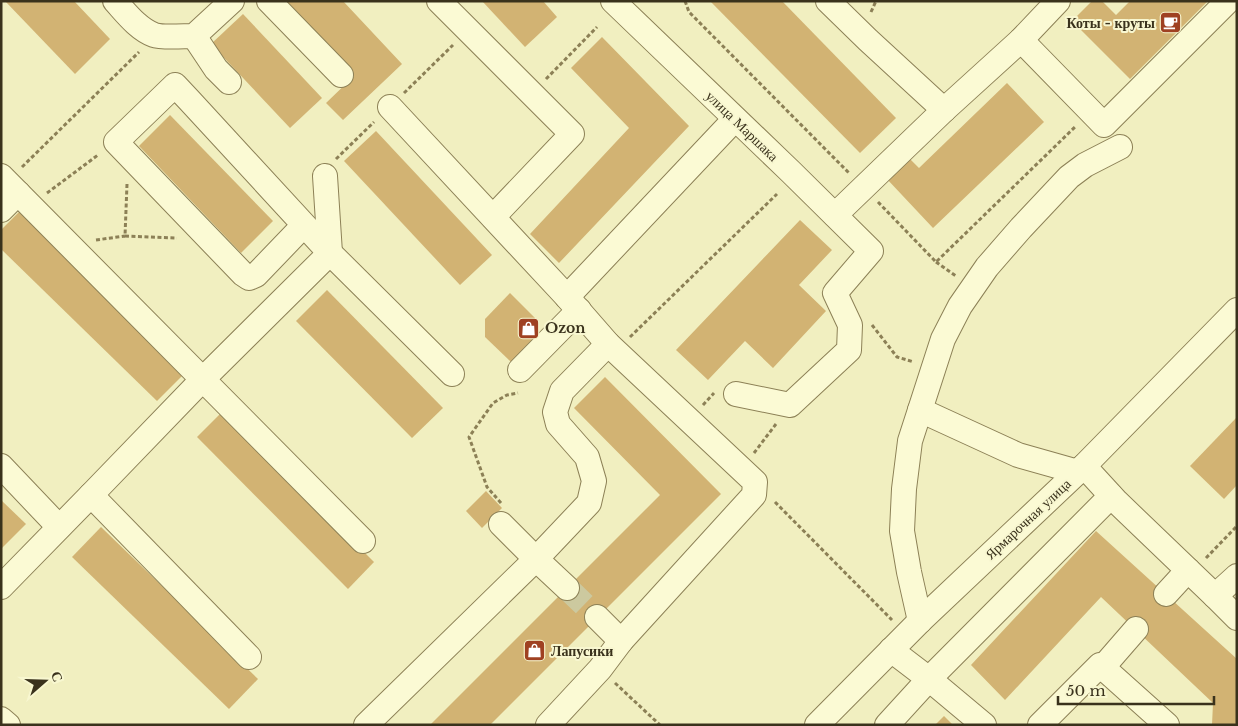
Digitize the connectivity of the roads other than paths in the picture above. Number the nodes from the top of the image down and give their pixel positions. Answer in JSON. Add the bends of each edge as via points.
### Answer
{"nodes":[{"id":1,"x":115,"y":1,"type":"edge"},
{"id":2,"x":232,"y":1,"type":"edge"},
{"id":3,"x":269,"y":1,"type":"edge"},
{"id":4,"x":439,"y":1,"type":"edge"},
{"id":5,"x":612,"y":1,"type":"edge"},
{"id":6,"x":828,"y":1,"type":"edge"},
{"id":7,"x":1058,"y":1,"type":"edge"},
{"id":8,"x":1228,"y":1,"type":"edge"},
{"id":9,"x":194,"y":36,"type":"junction"},
{"id":10,"x":1021,"y":40,"type":"junction"},
{"id":11,"x":341,"y":75,"type":"dead end"},
{"id":12,"x":229,"y":82,"type":"dead end"},
{"id":13,"x":390,"y":107,"type":"road end"},
{"id":14,"x":944,"y":110,"type":"junction"},
{"id":15,"x":735,"y":118,"type":"junction"},
{"id":16,"x":1120,"y":147,"type":"dead end"},
{"id":17,"x":325,"y":176,"type":"road end"},
{"id":18,"x":14,"y":189,"type":"edge"},
{"id":19,"x":1,"y":210,"type":"edge"},
{"id":20,"x":835,"y":214,"type":"junction"},
{"id":21,"x":493,"y":218,"type":"junction"},
{"id":22,"x":304,"y":225,"type":"junction"},
{"id":23,"x":330,"y":253,"type":"junction"},
{"id":24,"x":573,"y":304,"type":"junction"},
{"id":25,"x":1237,"y":310,"type":"edge"},
{"id":26,"x":612,"y":348,"type":"junction"},
{"id":27,"x":452,"y":374,"type":"dead end"},
{"id":28,"x":202,"y":380,"type":"junction"},
{"id":29,"x":520,"y":382,"type":"road end"},
{"id":30,"x":736,"y":394,"type":"dead end"},
{"id":31,"x":920,"y":410,"type":"junction"},
{"id":32,"x":1,"y":466,"type":"edge"},
{"id":33,"x":1081,"y":469,"type":"junction"},
{"id":34,"x":91,"y":495,"type":"junction"},
{"id":35,"x":1111,"y":496,"type":"junction"},
{"id":36,"x":501,"y":524,"type":"road end"},
{"id":37,"x":60,"y":527,"type":"junction"},
{"id":38,"x":363,"y":541,"type":"dead end"},
{"id":39,"x":536,"y":559,"type":"junction"},
{"id":40,"x":1189,"y":572,"type":"junction"},
{"id":41,"x":1237,"y":576,"type":"edge"},
{"id":42,"x":1,"y":587,"type":"edge"},
{"id":43,"x":567,"y":588,"type":"tunnel mouth"},
{"id":44,"x":1166,"y":594,"type":"dead end"},
{"id":45,"x":1215,"y":596,"type":"junction"},
{"id":46,"x":597,"y":618,"type":"tunnel mouth"},
{"id":47,"x":1237,"y":618,"type":"edge"},
{"id":48,"x":1136,"y":629,"type":"dead end"},
{"id":49,"x":906,"y":635,"type":"junction"},
{"id":50,"x":621,"y":641,"type":"junction"},
{"id":51,"x":249,"y":657,"type":"dead end"},
{"id":52,"x":1103,"y":667,"type":"junction"},
{"id":53,"x":929,"y":679,"type":"junction"},
{"id":54,"x":1,"y":718,"type":"edge"},
{"id":55,"x":8,"y":725,"type":"edge"},
{"id":56,"x":366,"y":725,"type":"edge"},
{"id":57,"x":548,"y":725,"type":"edge"},
{"id":58,"x":817,"y":725,"type":"edge"},
{"id":59,"x":887,"y":725,"type":"edge"},
{"id":60,"x":984,"y":725,"type":"edge"},
{"id":61,"x":1040,"y":725,"type":"edge"},
{"id":62,"x":1167,"y":725,"type":"edge"}],
"edges":[{"from":1,"to":9,"type":"street","via":[[140,27],[155,36]]},
{"from":2,"to":9,"type":"street"},
{"from":3,"to":11,"type":"street"},
{"from":4,"to":21,"type":"street","via":[[572,134]]},
{"from":5,"to":15,"type":"street","name":"улица Маршака"},
{"from":6,"to":14,"type":"street"},
{"from":7,"to":10,"type":"street"},
{"from":8,"to":10,"type":"street","via":[[1104,125]]},
{"from":9,"to":12,"type":"street","via":[[216,70]]},
{"from":10,"to":14,"type":"street"},
{"from":13,"to":21,"type":"street"},
{"from":14,"to":20,"type":"street"},
{"from":15,"to":20,"type":"street","name":"улица Маршака"},
{"from":15,"to":24,"type":"street"},
{"from":16,"to":31,"type":"street","via":[[1069,177],[987,267],[960,306],[944,339]]},
{"from":17,"to":23,"type":"street"},
{"from":18,"to":19,"type":"street"},
{"from":18,"to":28,"type":"street"},
{"from":20,"to":30,"type":"street","name":"улица Маршака","via":[[871,251],[834,293],[850,325],[849,350],[790,405]]},
{"from":21,"to":24,"type":"street"},
{"from":22,"to":22,"type":"street","via":[[175,85],[122,148],[249,278],[256,275]]},
{"from":22,"to":23,"type":"street"},
{"from":23,"to":27,"type":"street"},
{"from":23,"to":28,"type":"street"},
{"from":24,"to":26,"type":"street"},
{"from":24,"to":29,"type":"street"},
{"from":25,"to":33,"type":"street","name":"Ярмарочная улица"},
{"from":26,"to":39,"type":"street","via":[[562,391],[554,412],[558,424],[587,457],[594,481],[589,503]]},
{"from":26,"to":50,"type":"street","via":[[748,476],[754,495]]},
{"from":28,"to":34,"type":"street"},
{"from":28,"to":38,"type":"street"},
{"from":31,"to":33,"type":"street","via":[[1018,456]]},
{"from":31,"to":49,"type":"street","via":[[910,441],[904,489],[902,531],[909,572]]},
{"from":32,"to":37,"type":"street"},
{"from":33,"to":35,"type":"street"},
{"from":33,"to":49,"type":"street","name":"Ярмарочная улица"},
{"from":34,"to":37,"type":"street"},
{"from":34,"to":51,"type":"street"},
{"from":35,"to":40,"type":"street"},
{"from":35,"to":53,"type":"street"},
{"from":36,"to":39,"type":"street"},
{"from":37,"to":42,"type":"street"},
{"from":39,"to":43,"type":"street"},
{"from":39,"to":56,"type":"street"},
{"from":40,"to":44,"type":"street"},
{"from":40,"to":45,"type":"street"},
{"from":41,"to":45,"type":"street"},
{"from":45,"to":47,"type":"street"},
{"from":46,"to":50,"type":"street"},
{"from":48,"to":52,"type":"street"},
{"from":49,"to":53,"type":"street"},
{"from":49,"to":58,"type":"street","name":"Ярмарочная улица"},
{"from":50,"to":57,"type":"street","via":[[600,669]]},
{"from":52,"to":61,"type":"street","via":[[1100,665]]},
{"from":52,"to":62,"type":"street"},
{"from":53,"to":59,"type":"street"},
{"from":53,"to":60,"type":"street"},
{"from":54,"to":55,"type":"street"}]}
